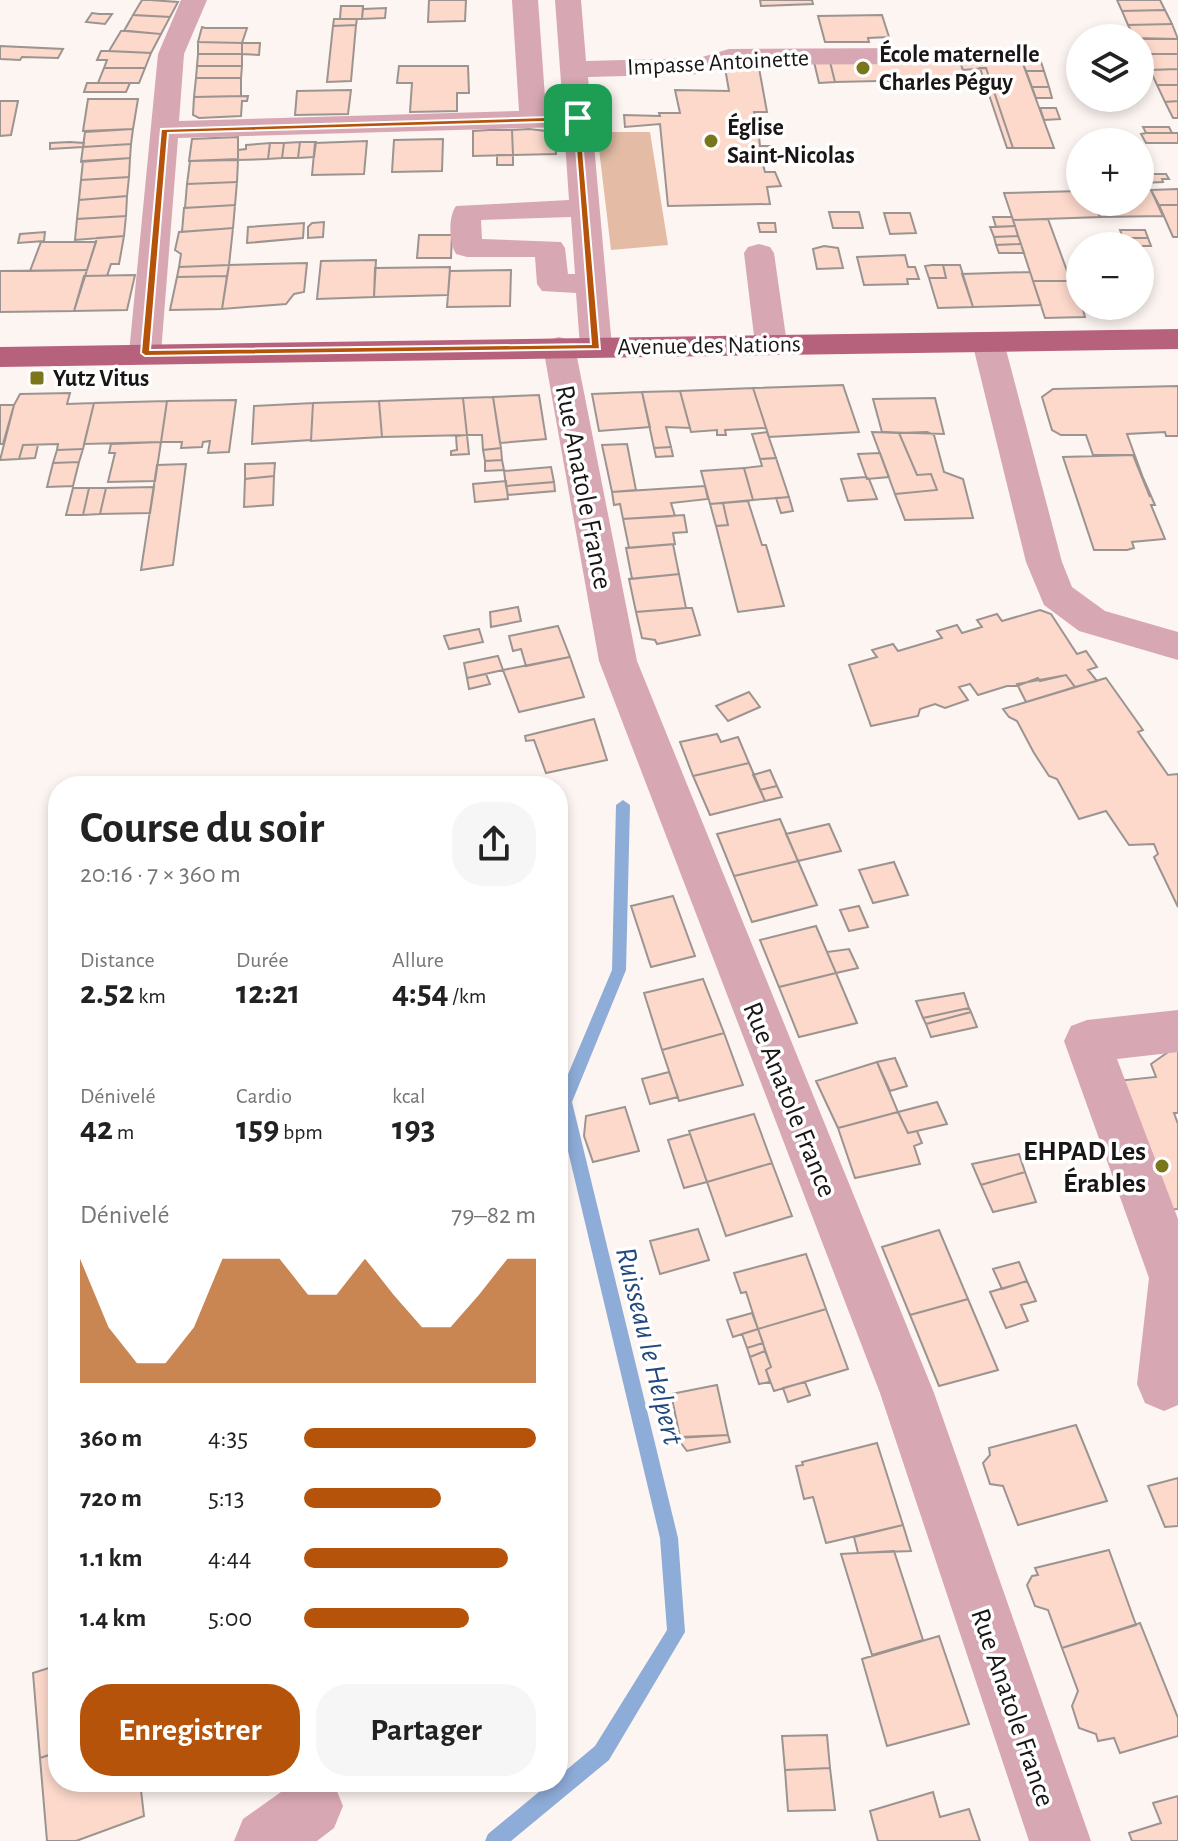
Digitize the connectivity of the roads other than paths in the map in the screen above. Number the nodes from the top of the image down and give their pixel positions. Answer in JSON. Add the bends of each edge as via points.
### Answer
{"nodes":[{"id":1,"x":194,"y":0,"type":"edge"},
{"id":2,"x":525,"y":0,"type":"edge"},
{"id":3,"x":568,"y":0,"type":"edge"},
{"id":4,"x":910,"y":56,"type":"dead end"},
{"id":5,"x":573,"y":69,"type":"junction"},
{"id":6,"x":578,"y":118,"type":"junction"},
{"id":7,"x":533,"y":120,"type":"junction"},
{"id":8,"x":164,"y":130,"type":"junction"},
{"id":9,"x":585,"y":208,"type":"junction"},
{"id":10,"x":759,"y":253,"type":"dead end"},
{"id":11,"x":591,"y":283,"type":"junction"},
{"id":12,"x":1178,"y":339,"type":"edge"},
{"id":13,"x":988,"y":342,"type":"junction"},
{"id":14,"x":771,"y":344,"type":"junction"},
{"id":15,"x":578,"y":347,"type":"junction"},
{"id":16,"x":145,"y":353,"type":"junction"},
{"id":17,"x":0,"y":357,"type":"edge"},
{"id":18,"x":1178,"y":646,"type":"edge"},
{"id":19,"x":1178,"y":1031,"type":"edge"},
{"id":20,"x":1164,"y":1384,"type":"dead end"},
{"id":21,"x":1060,"y":1841,"type":"edge"}],
"edges":[{"from":1,"to":8,"type":"street","via":[[171,54]]},
{"from":2,"to":7,"type":"street"},
{"from":3,"to":5,"type":"street","name":"Rue Anatole France"},
{"from":4,"to":5,"type":"street","name":"Impasse Antoinette","via":[[729,57],[702,66]]},
{"from":5,"to":6,"type":"street","name":"Rue Anatole France"},
{"from":6,"to":7,"type":"street"},
{"from":6,"to":9,"type":"street","name":"Rue Anatole France"},
{"from":7,"to":8,"type":"street"},
{"from":8,"to":16,"type":"street"},
{"from":9,"to":11,"type":"street","name":"Rue Anatole France"},
{"from":9,"to":11,"type":"street","via":[[466,212],[467,248],[550,248],[553,284]]},
{"from":10,"to":14,"type":"street"},
{"from":11,"to":15,"type":"street","name":"Rue Anatole France"},
{"from":12,"to":13,"type":"main road","name":"Avenue des Nations"},
{"from":13,"to":14,"type":"main road","name":"Avenue des Nations"},
{"from":13,"to":18,"type":"street","via":[[1057,595],[1092,621]]},
{"from":14,"to":15,"type":"main road","name":"Avenue des Nations"},
{"from":15,"to":16,"type":"main road","name":"Avenue des Nations"},
{"from":15,"to":21,"type":"street","name":"Rue Anatole France","via":[[618,661],[907,1393]]},
{"from":16,"to":17,"type":"main road","name":"Avenue des Nations"},
{"from":19,"to":20,"type":"street","via":[[1087,1041],[1175,1278]]}]}
